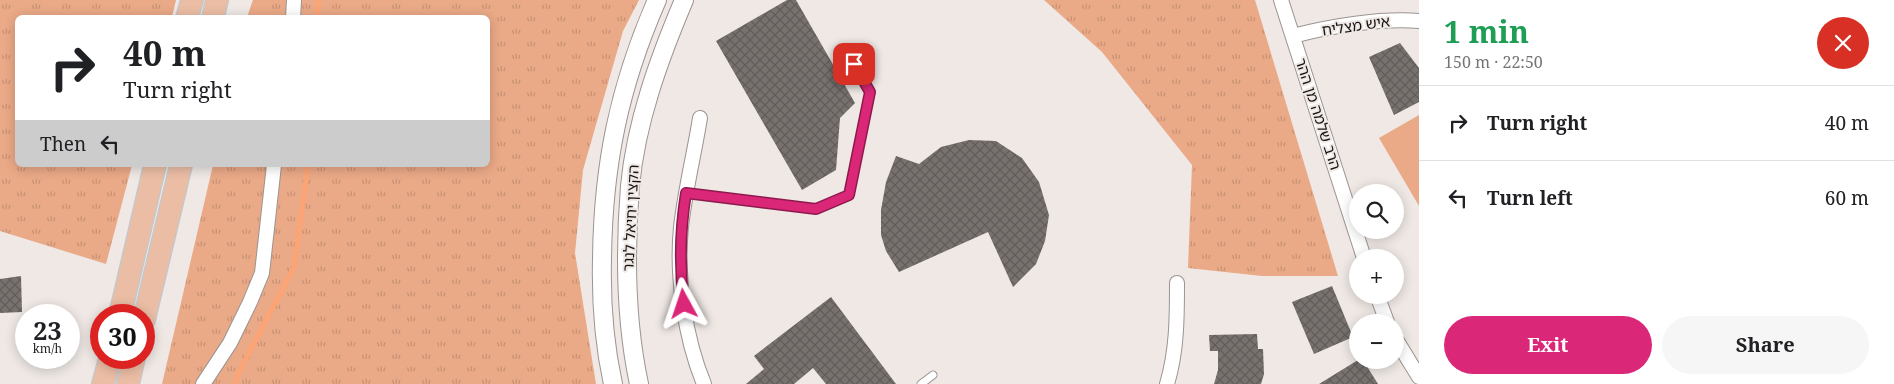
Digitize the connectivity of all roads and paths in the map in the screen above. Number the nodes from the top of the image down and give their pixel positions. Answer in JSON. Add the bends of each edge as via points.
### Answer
{"nodes":[{"id":1,"x":192,"y":0,"type":"edge"},
{"id":2,"x":217,"y":0,"type":"edge"},
{"id":3,"x":294,"y":0,"type":"edge"},
{"id":4,"x":656,"y":0,"type":"edge"},
{"id":5,"x":684,"y":0,"type":"edge"},
{"id":6,"x":1282,"y":0,"type":"edge"},
{"id":7,"x":188,"y":15,"type":"edge"},
{"id":8,"x":214,"y":15,"type":"edge"},
{"id":9,"x":293,"y":15,"type":"edge"},
{"id":10,"x":1419,"y":21,"type":"edge"},
{"id":11,"x":1293,"y":36,"type":"junction"},
{"id":12,"x":847,"y":50,"type":"dead end"},
{"id":13,"x":700,"y":118,"type":"dead end"},
{"id":14,"x":155,"y":167,"type":"edge"},
{"id":15,"x":181,"y":167,"type":"edge"},
{"id":16,"x":274,"y":167,"type":"edge"},
{"id":17,"x":686,"y":193,"type":"junction"},
{"id":18,"x":1361,"y":249,"type":"edge"},
{"id":19,"x":1177,"y":283,"type":"dead end"},
{"id":20,"x":123,"y":304,"type":"edge"},
{"id":21,"x":148,"y":304,"type":"edge"},
{"id":22,"x":1404,"y":353,"type":"edge"},
{"id":23,"x":107,"y":369,"type":"edge"},
{"id":24,"x":131,"y":369,"type":"edge"},
{"id":25,"x":933,"y":375,"type":"dead end"},
{"id":26,"x":1419,"y":377,"type":"edge"},
{"id":27,"x":103,"y":384,"type":"edge"},
{"id":28,"x":128,"y":384,"type":"edge"},
{"id":29,"x":202,"y":384,"type":"edge"},
{"id":30,"x":613,"y":384,"type":"edge"},
{"id":31,"x":639,"y":384,"type":"edge"},
{"id":32,"x":704,"y":384,"type":"edge"},
{"id":33,"x":921,"y":384,"type":"edge"},
{"id":34,"x":1168,"y":384,"type":"edge"}],
"edges":[{"from":1,"to":7,"type":"main road"},
{"from":2,"to":8,"type":"main road"},
{"from":3,"to":9,"type":"street"},
{"from":4,"to":30,"type":"street","name":"הקצין יחיאל לנגר","via":[[625,88],[605,182],[601,290]]},
{"from":5,"to":31,"type":"street","name":"הקצין יחיאל לנגר","via":[[649,95],[630,185],[627,289],[632,349]]},
{"from":6,"to":11,"type":"street","name":"הרב שלמה מן ההר"},
{"from":10,"to":11,"type":"street","name":"איש מצליח","via":[[1365,22]]},
{"from":11,"to":18,"type":"street","name":"הרב שלמה מן ההר"},
{"from":12,"to":17,"type":"lane","via":[[870,92],[849,195],[816,209]]},
{"from":13,"to":17,"type":"street"},
{"from":14,"to":20,"type":"main road"},
{"from":15,"to":21,"type":"main road"},
{"from":16,"to":29,"type":"street","via":[[262,273],[230,343]]},
{"from":17,"to":32,"type":"street","via":[[681,228],[682,287],[692,349]]},
{"from":19,"to":34,"type":"street","via":[[1177,322]]},
{"from":22,"to":26,"type":"street"},
{"from":23,"to":27,"type":"main road"},
{"from":24,"to":28,"type":"main road"},
{"from":25,"to":33,"type":"lane"}]}
